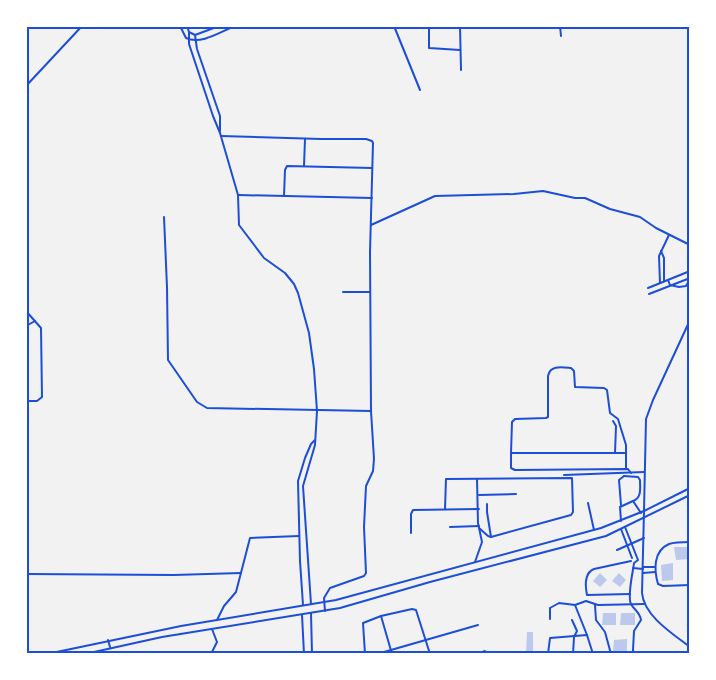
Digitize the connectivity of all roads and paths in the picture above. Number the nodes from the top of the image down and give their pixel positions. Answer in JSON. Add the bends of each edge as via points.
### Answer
{"nodes":[{"id":1,"x":82,"y":26,"type":"edge"},
{"id":2,"x":180,"y":26,"type":"edge"},
{"id":3,"x":187,"y":26,"type":"edge"},
{"id":4,"x":219,"y":26,"type":"edge"},
{"id":5,"x":235,"y":26,"type":"edge"},
{"id":6,"x":394,"y":26,"type":"edge"},
{"id":7,"x":428,"y":26,"type":"edge"},
{"id":8,"x":460,"y":26,"type":"edge"},
{"id":9,"x":560,"y":26,"type":"edge"},
{"id":10,"x":189,"y":32,"type":"junction"},
{"id":11,"x":195,"y":35,"type":"junction"},
{"id":12,"x":561,"y":36,"type":"dead end"},
{"id":13,"x":188,"y":39,"type":"junction"},
{"id":14,"x":195,"y":40,"type":"junction"},
{"id":15,"x":460,"y":50,"type":"junction"},
{"id":16,"x":202,"y":62,"type":"junction"},
{"id":17,"x":196,"y":64,"type":"junction"},
{"id":18,"x":461,"y":70,"type":"dead end"},
{"id":19,"x":208,"y":78,"type":"junction"},
{"id":20,"x":201,"y":81,"type":"junction"},
{"id":21,"x":26,"y":86,"type":"edge"},
{"id":22,"x":420,"y":90,"type":"dead end"},
{"id":23,"x":215,"y":100,"type":"junction"},
{"id":24,"x":208,"y":102,"type":"junction"},
{"id":25,"x":221,"y":134,"type":"junction"},
{"id":26,"x":305,"y":139,"type":"junction"},
{"id":27,"x":304,"y":166,"type":"junction"},
{"id":28,"x":373,"y":168,"type":"junction"},
{"id":29,"x":238,"y":195,"type":"junction"},
{"id":30,"x":284,"y":196,"type":"junction"},
{"id":31,"x":372,"y":198,"type":"junction"},
{"id":32,"x":164,"y":217,"type":"dead end"},
{"id":33,"x":370,"y":226,"type":"junction"},
{"id":34,"x":670,"y":235,"type":"junction"},
{"id":35,"x":690,"y":245,"type":"edge"},
{"id":36,"x":661,"y":251,"type":"junction"},
{"id":37,"x":690,"y":272,"type":"edge"},
{"id":38,"x":690,"y":279,"type":"edge"},
{"id":39,"x":668,"y":280,"type":"junction"},
{"id":40,"x":664,"y":282,"type":"junction"},
{"id":41,"x":660,"y":283,"type":"junction"},
{"id":42,"x":670,"y":286,"type":"junction"},
{"id":43,"x":648,"y":288,"type":"dead end"},
{"id":44,"x":342,"y":292,"type":"dead end"},
{"id":45,"x":370,"y":292,"type":"junction"},
{"id":46,"x":649,"y":294,"type":"dead end"},
{"id":47,"x":26,"y":312,"type":"edge"},
{"id":48,"x":36,"y":320,"type":"junction"},
{"id":49,"x":690,"y":320,"type":"edge"},
{"id":50,"x":26,"y":326,"type":"edge"},
{"id":51,"x":26,"y":401,"type":"edge"},
{"id":52,"x":317,"y":411,"type":"junction"},
{"id":53,"x":371,"y":411,"type":"junction"},
{"id":54,"x":614,"y":420,"type":"dead end"},
{"id":55,"x":315,"y":440,"type":"junction"},
{"id":56,"x":511,"y":453,"type":"junction"},
{"id":57,"x":615,"y":453,"type":"junction"},
{"id":58,"x":626,"y":453,"type":"junction"},
{"id":59,"x":626,"y":469,"type":"junction"},
{"id":60,"x":645,"y":472,"type":"junction"},
{"id":61,"x":631,"y":473,"type":"junction"},
{"id":62,"x":564,"y":474,"type":"dead end"},
{"id":63,"x":624,"y":474,"type":"junction"},
{"id":64,"x":478,"y":478,"type":"junction"},
{"id":65,"x":690,"y":488,"type":"edge"},
{"id":66,"x":516,"y":494,"type":"dead end"},
{"id":67,"x":478,"y":495,"type":"junction"},
{"id":68,"x":690,"y":495,"type":"edge"},
{"id":69,"x":633,"y":501,"type":"junction"},
{"id":70,"x":588,"y":503,"type":"dead end"},
{"id":71,"x":487,"y":504,"type":"dead end"},
{"id":72,"x":621,"y":505,"type":"junction"},
{"id":73,"x":445,"y":509,"type":"junction"},
{"id":74,"x":479,"y":510,"type":"junction"},
{"id":75,"x":644,"y":512,"type":"junction"},
{"id":76,"x":641,"y":513,"type":"junction"},
{"id":77,"x":644,"y":518,"type":"junction"},
{"id":78,"x":621,"y":521,"type":"junction"},
{"id":79,"x":450,"y":527,"type":"dead end"},
{"id":80,"x":479,"y":527,"type":"junction"},
{"id":81,"x":625,"y":527,"type":"junction"},
{"id":82,"x":621,"y":529,"type":"junction"},
{"id":83,"x":594,"y":530,"type":"junction"},
{"id":84,"x":411,"y":533,"type":"dead end"},
{"id":85,"x":299,"y":536,"type":"junction"},
{"id":86,"x":491,"y":537,"type":"junction"},
{"id":87,"x":644,"y":538,"type":"junction"},
{"id":88,"x":690,"y":542,"type":"edge"},
{"id":89,"x":631,"y":543,"type":"junction"},
{"id":90,"x":627,"y":545,"type":"junction"},
{"id":91,"x":617,"y":550,"type":"dead end"},
{"id":92,"x":636,"y":557,"type":"junction"},
{"id":93,"x":632,"y":559,"type":"junction"},
{"id":94,"x":475,"y":562,"type":"junction"},
{"id":95,"x":634,"y":563,"type":"junction"},
{"id":96,"x":655,"y":567,"type":"junction"},
{"id":97,"x":633,"y":568,"type":"junction"},
{"id":98,"x":643,"y":568,"type":"junction"},
{"id":99,"x":654,"y":572,"type":"junction"},
{"id":100,"x":241,"y":573,"type":"junction"},
{"id":101,"x":643,"y":573,"type":"junction"},
{"id":102,"x":26,"y":574,"type":"edge"},
{"id":103,"x":690,"y":585,"type":"edge"},
{"id":104,"x":630,"y":594,"type":"junction"},
{"id":105,"x":587,"y":595,"type":"junction"},
{"id":106,"x":590,"y":601,"type":"junction"},
{"id":107,"x":324,"y":603,"type":"junction"},
{"id":108,"x":575,"y":604,"type":"junction"},
{"id":109,"x":631,"y":604,"type":"junction"},
{"id":110,"x":644,"y":604,"type":"junction"},
{"id":111,"x":311,"y":605,"type":"junction"},
{"id":112,"x":595,"y":605,"type":"junction"},
{"id":113,"x":303,"y":606,"type":"junction"},
{"id":114,"x":324,"y":611,"type":"junction"},
{"id":115,"x":311,"y":613,"type":"junction"},
{"id":116,"x":302,"y":615,"type":"junction"},
{"id":117,"x":380,"y":616,"type":"junction"},
{"id":118,"x":550,"y":619,"type":"dead end"},
{"id":119,"x":217,"y":620,"type":"junction"},
{"id":120,"x":572,"y":620,"type":"dead end"},
{"id":121,"x":478,"y":625,"type":"dead end"},
{"id":122,"x":212,"y":629,"type":"junction"},
{"id":123,"x":587,"y":635,"type":"junction"},
{"id":124,"x":574,"y":636,"type":"junction"},
{"id":125,"x":108,"y":640,"type":"junction"},
{"id":126,"x":425,"y":640,"type":"junction"},
{"id":127,"x":690,"y":647,"type":"edge"},
{"id":128,"x":110,"y":648,"type":"junction"},
{"id":129,"x":391,"y":650,"type":"junction"},
{"id":130,"x":485,"y":651,"type":"dead end"},
{"id":131,"x":610,"y":653,"type":"edge"},
{"id":132,"x":47,"y":654,"type":"edge"},
{"id":133,"x":85,"y":654,"type":"edge"},
{"id":134,"x":211,"y":654,"type":"edge"},
{"id":135,"x":304,"y":654,"type":"edge"},
{"id":136,"x":312,"y":654,"type":"edge"},
{"id":137,"x":365,"y":654,"type":"edge"},
{"id":138,"x":377,"y":654,"type":"edge"},
{"id":139,"x":392,"y":654,"type":"edge"},
{"id":140,"x":430,"y":654,"type":"edge"},
{"id":141,"x":477,"y":654,"type":"edge"},
{"id":142,"x":548,"y":654,"type":"edge"},
{"id":143,"x":573,"y":654,"type":"edge"},
{"id":144,"x":593,"y":654,"type":"edge"},
{"id":145,"x":604,"y":654,"type":"edge"},
{"id":146,"x":634,"y":654,"type":"edge"}],
"edges":[{"from":1,"to":21,"type":"street"},
{"from":2,"to":13,"type":"street"},
{"from":3,"to":10,"type":"street"},
{"from":4,"to":11,"type":"street"},
{"from":5,"to":14,"type":"street"},
{"from":6,"to":22,"type":"street"},
{"from":7,"to":15,"type":"street","via":[[429,48]]},
{"from":8,"to":15,"type":"street"},
{"from":9,"to":12,"type":"street"},
{"from":10,"to":11,"type":"street"},
{"from":10,"to":13,"type":"street"},
{"from":11,"to":14,"type":"street"},
{"from":13,"to":14,"type":"street"},
{"from":13,"to":17,"type":"street"},
{"from":14,"to":16,"type":"street"},
{"from":15,"to":18,"type":"street"},
{"from":16,"to":17,"type":"street"},
{"from":16,"to":19,"type":"street"},
{"from":17,"to":20,"type":"street"},
{"from":19,"to":20,"type":"street"},
{"from":19,"to":23,"type":"street"},
{"from":20,"to":24,"type":"street"},
{"from":23,"to":24,"type":"street"},
{"from":23,"to":25,"type":"street"},
{"from":24,"to":25,"type":"street"},
{"from":25,"to":26,"type":"street"},
{"from":25,"to":29,"type":"street"},
{"from":26,"to":27,"type":"street"},
{"from":26,"to":28,"type":"street","via":[[372,141]]},
{"from":27,"to":28,"type":"street"},
{"from":27,"to":30,"type":"street","via":[[286,168]]},
{"from":28,"to":31,"type":"street"},
{"from":29,"to":30,"type":"street"},
{"from":29,"to":52,"type":"street","via":[[238,218],[242,231],[264,258],[285,273],[298,293],[309,333]]},
{"from":30,"to":31,"type":"street"},
{"from":31,"to":33,"type":"street"},
{"from":32,"to":52,"type":"street","via":[[167,357],[197,402],[207,408]]},
{"from":33,"to":34,"type":"street","via":[[435,196],[543,190],[585,198],[640,217]]},
{"from":33,"to":45,"type":"street"},
{"from":34,"to":35,"type":"street"},
{"from":34,"to":36,"type":"street"},
{"from":36,"to":40,"type":"street"},
{"from":36,"to":41,"type":"street"},
{"from":37,"to":39,"type":"street"},
{"from":38,"to":42,"type":"street"},
{"from":38,"to":42,"type":"street","via":[[686,286]]},
{"from":39,"to":40,"type":"street"},
{"from":39,"to":42,"type":"street"},
{"from":40,"to":41,"type":"street"},
{"from":41,"to":43,"type":"street"},
{"from":42,"to":46,"type":"street"},
{"from":44,"to":45,"type":"street"},
{"from":45,"to":53,"type":"street"},
{"from":47,"to":48,"type":"street"},
{"from":48,"to":50,"type":"street"},
{"from":48,"to":51,"type":"street","via":[[41,328],[42,397],[37,401]]},
{"from":49,"to":60,"type":"street","via":[[646,419]]},
{"from":52,"to":53,"type":"street"},
{"from":52,"to":55,"type":"street"},
{"from":53,"to":107,"type":"street","via":[[374,465],[365,492],[366,573],[330,588]]},
{"from":54,"to":57,"type":"street"},
{"from":55,"to":85,"type":"street","via":[[298,481]]},
{"from":55,"to":111,"type":"street","via":[[303,486]]},
{"from":56,"to":57,"type":"street"},
{"from":56,"to":58,"type":"street","via":[[512,421],[548,417],[549,372],[553,368],[569,367],[574,371],[575,387],[608,390],[610,413],[618,419]]},
{"from":56,"to":59,"type":"street","via":[[511,468],[514,470]]},
{"from":57,"to":58,"type":"street"},
{"from":58,"to":59,"type":"street"},
{"from":59,"to":61,"type":"street"},
{"from":59,"to":63,"type":"street"},
{"from":60,"to":61,"type":"street"},
{"from":60,"to":75,"type":"street"},
{"from":61,"to":63,"type":"street"},
{"from":62,"to":63,"type":"street"},
{"from":63,"to":69,"type":"street","via":[[640,480],[639,498]]},
{"from":63,"to":72,"type":"street","via":[[619,480]]},
{"from":64,"to":67,"type":"street"},
{"from":64,"to":73,"type":"street","via":[[445,479]]},
{"from":64,"to":86,"type":"street","via":[[573,479],[572,514]]},
{"from":65,"to":75,"type":"street"},
{"from":66,"to":67,"type":"street"},
{"from":67,"to":74,"type":"street"},
{"from":68,"to":77,"type":"street"},
{"from":69,"to":72,"type":"street"},
{"from":69,"to":76,"type":"street"},
{"from":70,"to":83,"type":"street"},
{"from":71,"to":86,"type":"street"},
{"from":72,"to":78,"type":"street"},
{"from":73,"to":74,"type":"street"},
{"from":73,"to":84,"type":"street","via":[[413,510]]},
{"from":74,"to":80,"type":"street"},
{"from":75,"to":76,"type":"street"},
{"from":75,"to":77,"type":"street"},
{"from":76,"to":78,"type":"street"},
{"from":77,"to":81,"type":"street"},
{"from":77,"to":87,"type":"street"},
{"from":78,"to":83,"type":"street"},
{"from":79,"to":80,"type":"street"},
{"from":80,"to":86,"type":"street"},
{"from":80,"to":94,"type":"street","via":[[482,542]]},
{"from":81,"to":82,"type":"street"},
{"from":81,"to":89,"type":"street"},
{"from":82,"to":90,"type":"street"},
{"from":82,"to":114,"type":"street","via":[[599,539]]},
{"from":83,"to":94,"type":"street"},
{"from":85,"to":100,"type":"street","via":[[251,537]]},
{"from":85,"to":113,"type":"street"},
{"from":87,"to":89,"type":"street"},
{"from":87,"to":98,"type":"street"},
{"from":88,"to":96,"type":"street","via":[[666,546],[657,556]]},
{"from":89,"to":90,"type":"street"},
{"from":89,"to":92,"type":"street"},
{"from":90,"to":91,"type":"street"},
{"from":90,"to":93,"type":"street"},
{"from":92,"to":93,"type":"street"},
{"from":92,"to":95,"type":"street"},
{"from":93,"to":95,"type":"street"},
{"from":93,"to":105,"type":"street","via":[[590,570],[586,575]]},
{"from":94,"to":107,"type":"street"},
{"from":95,"to":97,"type":"street"},
{"from":96,"to":98,"type":"street"},
{"from":96,"to":99,"type":"street"},
{"from":97,"to":98,"type":"street"},
{"from":97,"to":104,"type":"street"},
{"from":98,"to":101,"type":"street"},
{"from":99,"to":101,"type":"street"},
{"from":99,"to":103,"type":"street","via":[[658,584]]},
{"from":100,"to":102,"type":"street"},
{"from":100,"to":119,"type":"street","via":[[235,594]]},
{"from":101,"to":110,"type":"street"},
{"from":104,"to":105,"type":"street"},
{"from":104,"to":109,"type":"street"},
{"from":105,"to":106,"type":"street"},
{"from":106,"to":108,"type":"street"},
{"from":106,"to":112,"type":"street"},
{"from":107,"to":111,"type":"street"},
{"from":107,"to":114,"type":"street"},
{"from":108,"to":118,"type":"street","via":[[551,606]]},
{"from":108,"to":123,"type":"street"},
{"from":109,"to":110,"type":"street"},
{"from":109,"to":112,"type":"street"},
{"from":109,"to":146,"type":"street","via":[[641,620],[634,632]]},
{"from":110,"to":127,"type":"street","via":[[661,624]]},
{"from":111,"to":113,"type":"street"},
{"from":112,"to":131,"type":"street","via":[[596,620],[605,632]]},
{"from":113,"to":119,"type":"street"},
{"from":114,"to":115,"type":"street"},
{"from":115,"to":116,"type":"street"},
{"from":115,"to":136,"type":"street"},
{"from":116,"to":122,"type":"street"},
{"from":116,"to":135,"type":"street"},
{"from":117,"to":126,"type":"street","via":[[415,609]]},
{"from":117,"to":129,"type":"street"},
{"from":117,"to":137,"type":"street","via":[[364,623]]},
{"from":119,"to":125,"type":"street"},
{"from":120,"to":124,"type":"street","via":[[577,629]]},
{"from":121,"to":126,"type":"street"},
{"from":122,"to":128,"type":"street"},
{"from":122,"to":134,"type":"street","via":[[217,642]]},
{"from":123,"to":124,"type":"street"},
{"from":123,"to":144,"type":"street"},
{"from":124,"to":142,"type":"street","via":[[550,638]]},
{"from":124,"to":143,"type":"street"},
{"from":125,"to":128,"type":"street"},
{"from":125,"to":132,"type":"street"},
{"from":126,"to":129,"type":"street"},
{"from":126,"to":140,"type":"street"},
{"from":128,"to":133,"type":"street"},
{"from":129,"to":138,"type":"street"},
{"from":129,"to":139,"type":"street"},
{"from":130,"to":141,"type":"street"},
{"from":131,"to":145,"type":"street"}]}
